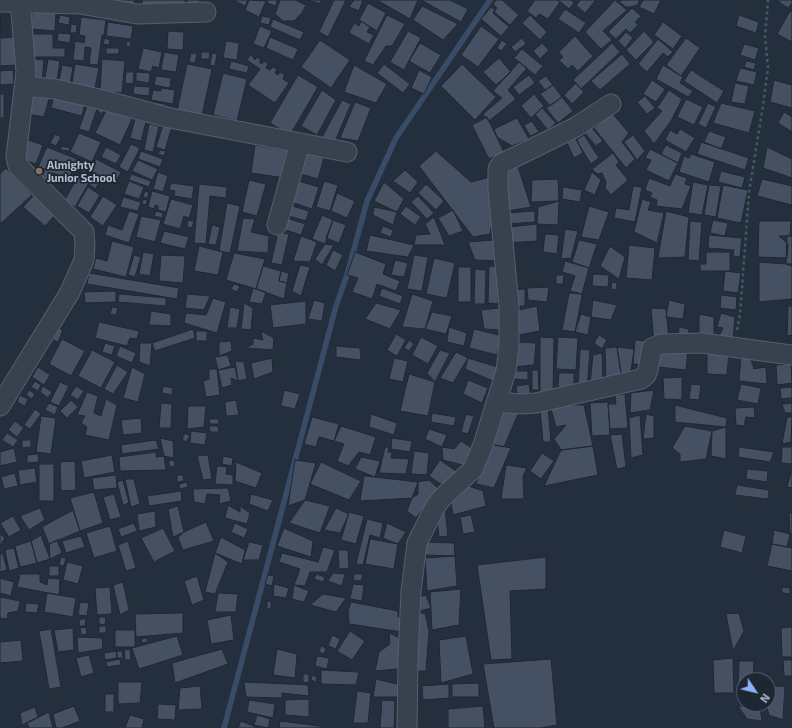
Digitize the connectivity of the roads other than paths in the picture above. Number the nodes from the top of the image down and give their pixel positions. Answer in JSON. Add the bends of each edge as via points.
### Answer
{"nodes":[{"id":1,"x":20,"y":1,"type":"edge"},
{"id":2,"x":0,"y":2,"type":"edge"},
{"id":3,"x":206,"y":12,"type":"dead end"},
{"id":4,"x":24,"y":86,"type":"junction"},
{"id":5,"x":611,"y":104,"type":"dead end"},
{"id":6,"x":300,"y":143,"type":"junction"},
{"id":7,"x":347,"y":152,"type":"dead end"},
{"id":8,"x":277,"y":225,"type":"dead end"},
{"id":9,"x":792,"y":355,"type":"edge"},
{"id":10,"x":496,"y":402,"type":"junction"},
{"id":11,"x":0,"y":406,"type":"edge"},
{"id":12,"x":408,"y":728,"type":"edge"}],
"edges":[{"from":1,"to":2,"type":"street"},
{"from":1,"to":3,"type":"street","via":[[80,4],[137,14]]},
{"from":1,"to":4,"type":"street","via":[[26,72]]},
{"from":4,"to":6,"type":"street","via":[[55,89],[170,118]]},
{"from":4,"to":11,"type":"street","via":[[16,157],[18,166],[84,232],[85,253],[70,292]]},
{"from":5,"to":10,"type":"street","via":[[576,127],[501,164],[498,169],[498,197],[509,306],[509,346],[506,371]]},
{"from":6,"to":7,"type":"street"},
{"from":6,"to":8,"type":"street"},
{"from":9,"to":10,"type":"street","via":[[702,343],[661,344],[652,348],[648,370],[640,379],[536,403]]},
{"from":10,"to":12,"type":"street","via":[[484,445],[473,470],[442,498],[416,543],[408,659]]}]}
